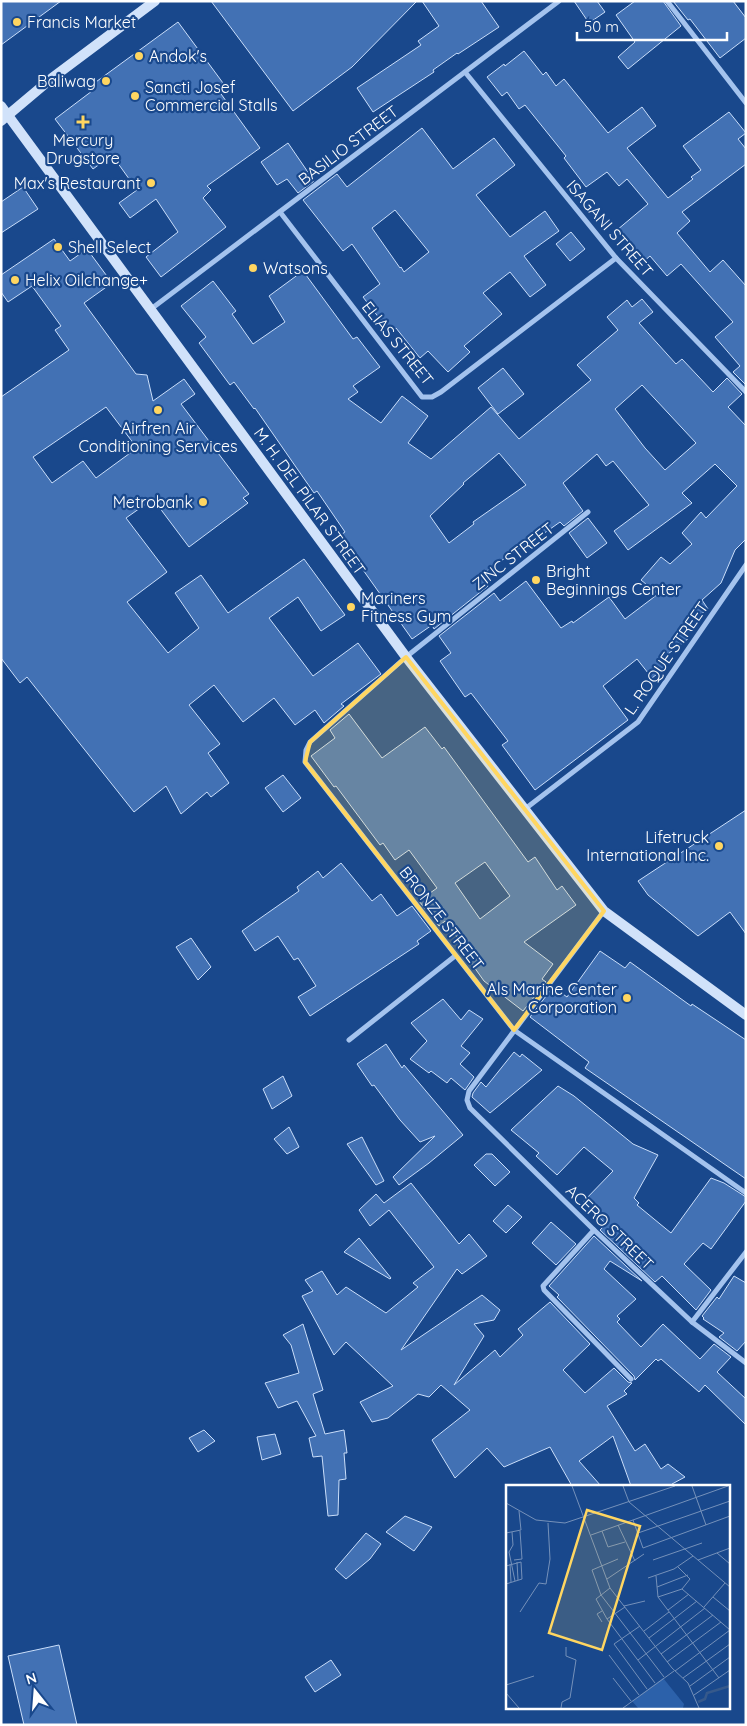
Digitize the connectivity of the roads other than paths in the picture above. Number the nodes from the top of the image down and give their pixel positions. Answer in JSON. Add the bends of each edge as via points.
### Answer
{"nodes":[{"id":1,"x":155,"y":1,"type":"edge"},
{"id":2,"x":559,"y":1,"type":"edge"},
{"id":3,"x":667,"y":1,"type":"edge"},
{"id":4,"x":465,"y":72,"type":"junction"},
{"id":5,"x":746,"y":103,"type":"edge"},
{"id":6,"x":1,"y":106,"type":"edge"},
{"id":7,"x":5,"y":118,"type":"edge"},
{"id":8,"x":280,"y":212,"type":"junction"},
{"id":9,"x":616,"y":258,"type":"junction"},
{"id":10,"x":151,"y":309,"type":"junction"},
{"id":11,"x":746,"y":392,"type":"edge"},
{"id":12,"x":588,"y":512,"type":"dead end"},
{"id":13,"x":746,"y":565,"type":"edge"},
{"id":14,"x":406,"y":657,"type":"junction"},
{"id":15,"x":525,"y":809,"type":"junction"},
{"id":16,"x":604,"y":911,"type":"junction"},
{"id":17,"x":455,"y":956,"type":"junction"},
{"id":18,"x":746,"y":1015,"type":"edge"},
{"id":19,"x":514,"y":1030,"type":"junction"},
{"id":20,"x":349,"y":1040,"type":"dead end"},
{"id":21,"x":746,"y":1193,"type":"edge"},
{"id":22,"x":594,"y":1230,"type":"junction"},
{"id":23,"x":746,"y":1252,"type":"edge"},
{"id":24,"x":692,"y":1322,"type":"junction"},
{"id":25,"x":746,"y":1363,"type":"edge"},
{"id":26,"x":632,"y":1379,"type":"dead end"}],
"edges":[{"from":1,"to":7,"type":"main road","via":[[52,78]]},
{"from":2,"to":4,"type":"street","name":"BASILIO STREET"},
{"from":3,"to":5,"type":"street"},
{"from":4,"to":8,"type":"street","name":"BASILIO STREET"},
{"from":4,"to":9,"type":"street","name":"ISAGANI STREET"},
{"from":6,"to":7,"type":"main road","name":"M. H. DEL PILAR STREET"},
{"from":7,"to":10,"type":"main road","name":"M. H. DEL PILAR STREET"},
{"from":8,"to":9,"type":"street","name":"ELIAS STREET","via":[[422,397],[432,397],[441,392]]},
{"from":8,"to":10,"type":"street","name":"BASILIO STREET"},
{"from":9,"to":11,"type":"street","name":"ISAGANI STREET"},
{"from":10,"to":14,"type":"main road","name":"M. H. DEL PILAR STREET"},
{"from":12,"to":14,"type":"street","name":"ZINC STREET"},
{"from":13,"to":15,"type":"street","name":"L. ROQUE STREET","via":[[638,722]]},
{"from":14,"to":15,"type":"main road","name":"M. H. DEL PILAR STREET"},
{"from":14,"to":17,"type":"street","name":"BRONZE STREET","via":[[310,742],[305,762]]},
{"from":15,"to":16,"type":"main road","name":"M. H. DEL PILAR STREET"},
{"from":16,"to":18,"type":"main road","name":"M. H. DEL PILAR STREET"},
{"from":16,"to":19,"type":"street"},
{"from":17,"to":19,"type":"street","name":"BRONZE STREET"},
{"from":17,"to":20,"type":"street"},
{"from":19,"to":21,"type":"street","name":"BRONZE STREET"},
{"from":19,"to":22,"type":"street","name":"ACERO STREET","via":[[470,1091],[467,1100],[470,1108]]},
{"from":22,"to":24,"type":"street","name":"ACERO STREET"},
{"from":22,"to":26,"type":"street","via":[[543,1286],[544,1290]]},
{"from":23,"to":24,"type":"street"},
{"from":24,"to":25,"type":"street","name":"ACERO STREET"}]}
